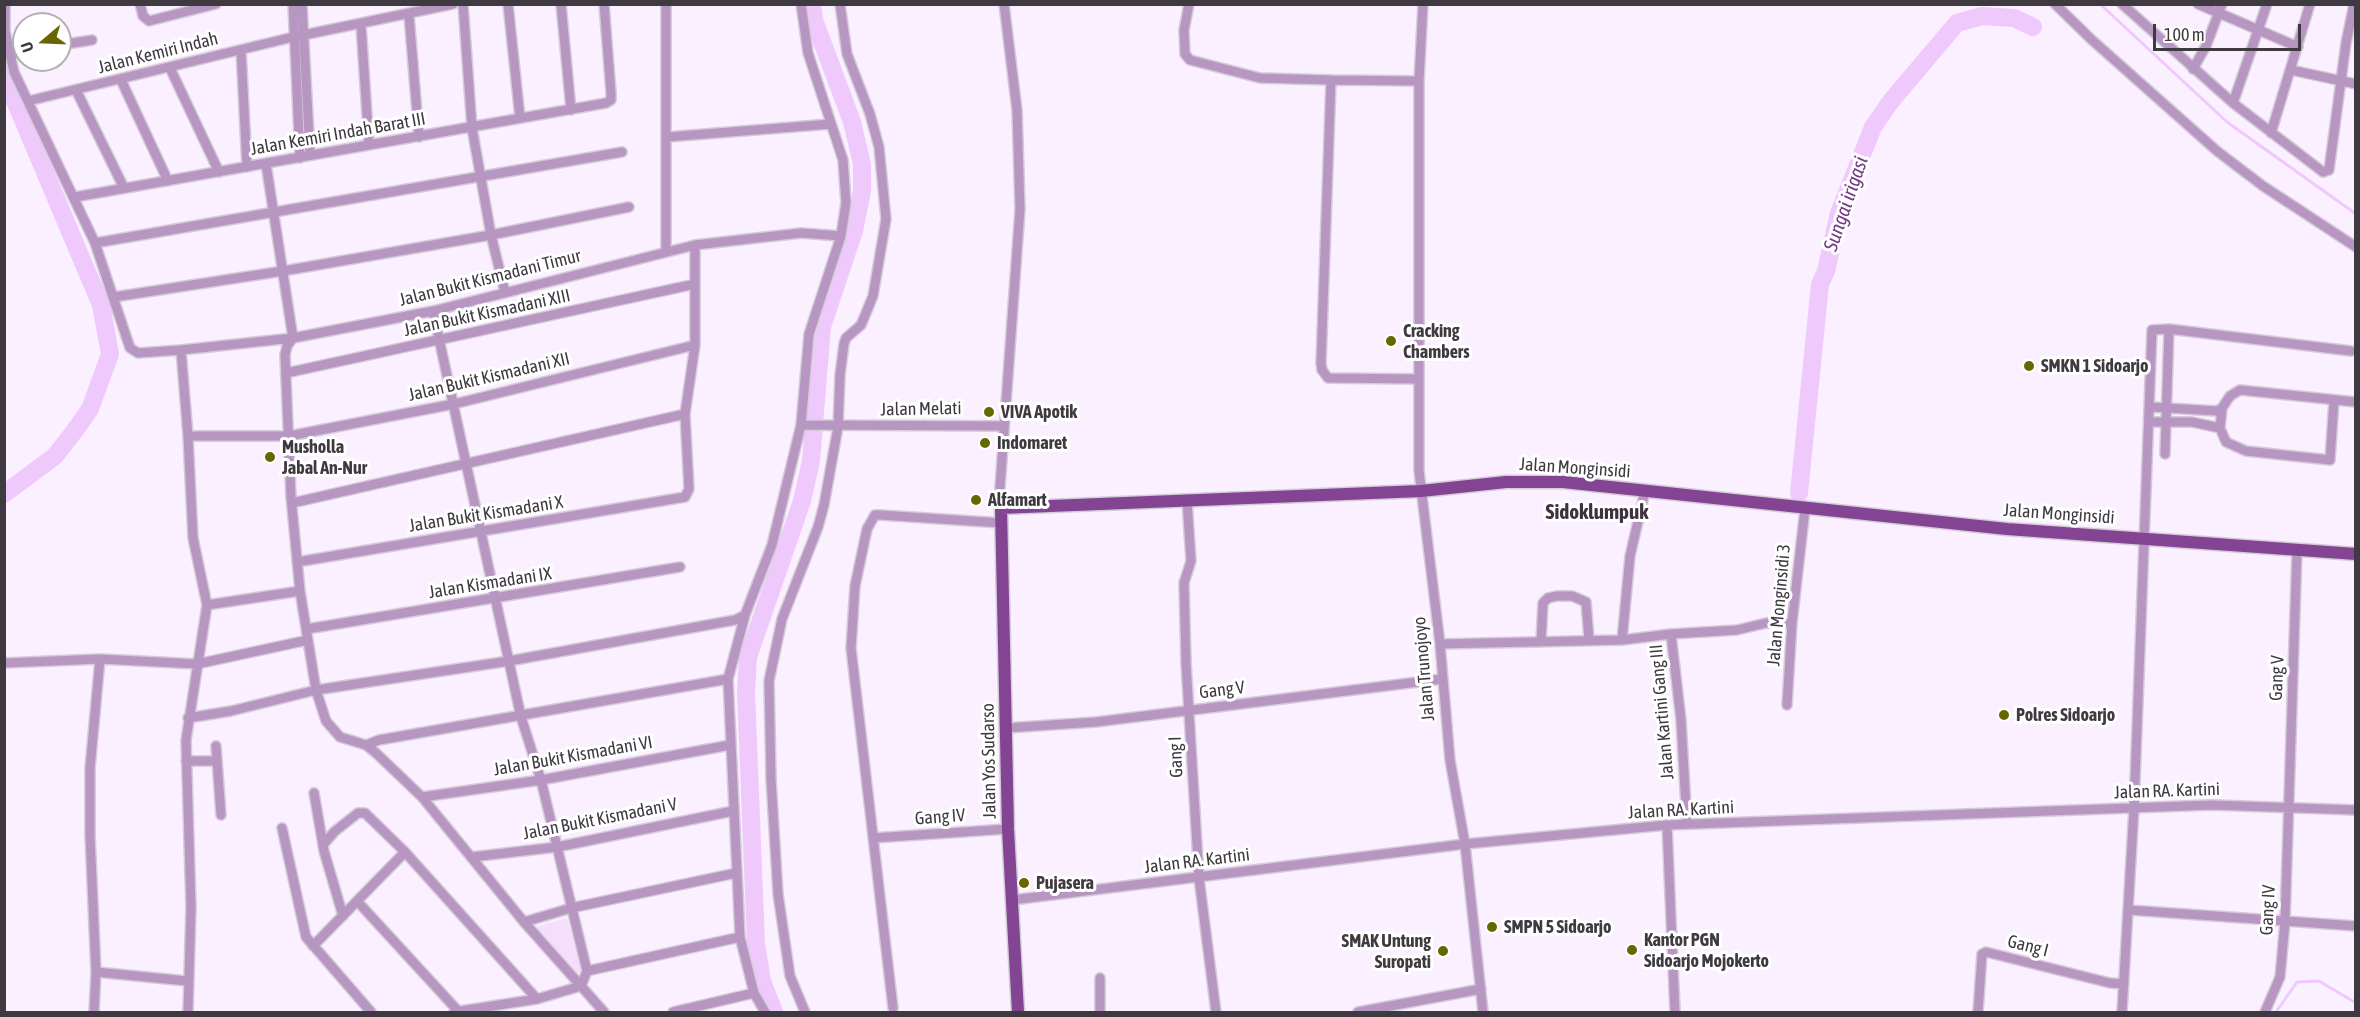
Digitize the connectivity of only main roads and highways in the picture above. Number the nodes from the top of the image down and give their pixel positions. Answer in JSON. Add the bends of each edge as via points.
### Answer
{"nodes":[{"id":1,"x":1001,"y":508,"type":"joint"},
{"id":2,"x":2355,"y":554,"type":"edge"},
{"id":3,"x":1017,"y":1012,"type":"edge"}],
"edges":[{"from":1,"to":2,"type":"main road","name":"Jalan Monginsidi","via":[[1563,482],[2007,529]]},
{"from":1,"to":3,"type":"main road","name":"Jalan Yos Sudarso","via":[[1008,829]]}]}
